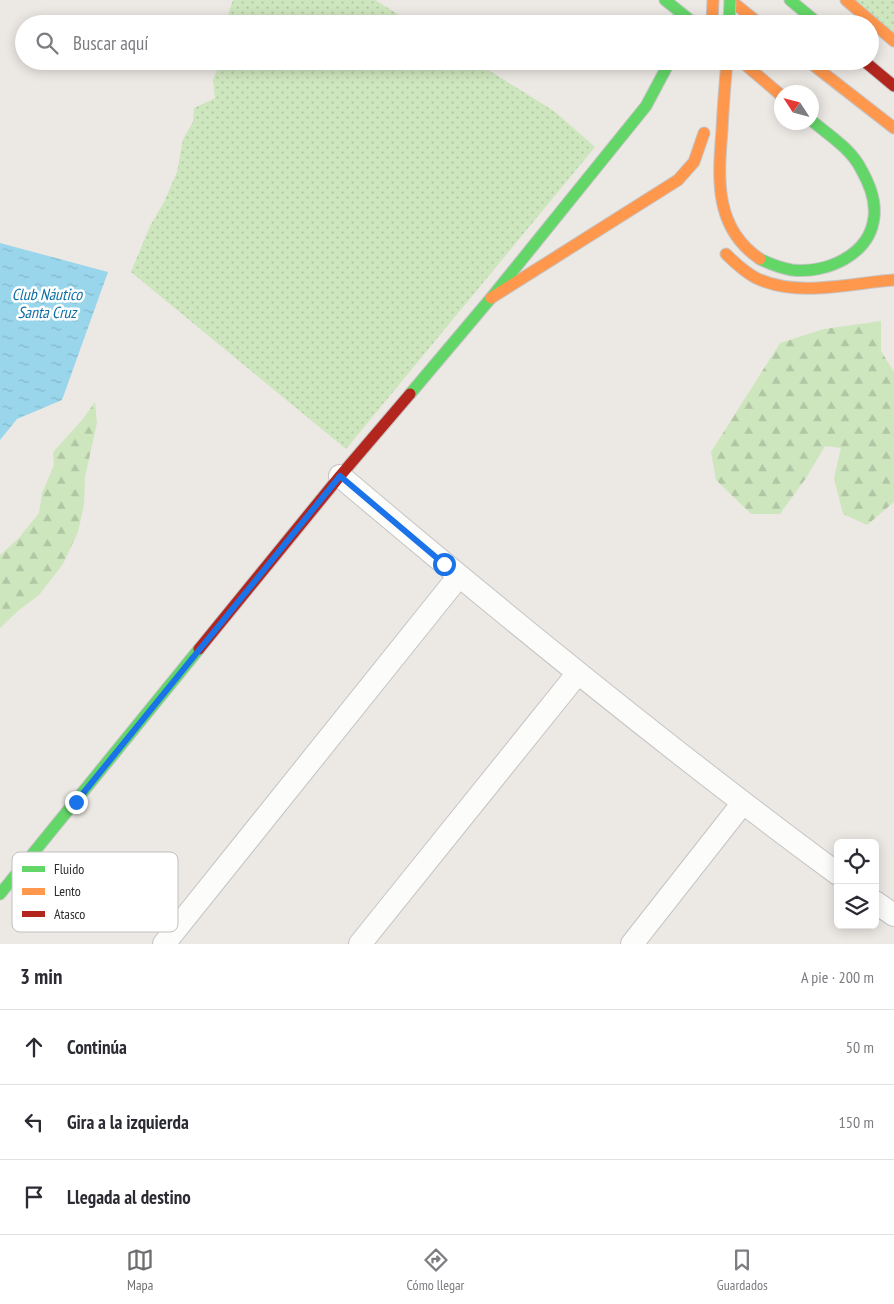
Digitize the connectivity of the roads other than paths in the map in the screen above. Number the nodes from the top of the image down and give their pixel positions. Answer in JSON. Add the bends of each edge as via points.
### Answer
{"nodes":[{"id":1,"x":665,"y":0,"type":"edge"},
{"id":2,"x":714,"y":0,"type":"edge"},
{"id":3,"x":730,"y":0,"type":"edge"},
{"id":4,"x":790,"y":0,"type":"edge"},
{"id":5,"x":846,"y":0,"type":"edge"},
{"id":6,"x":668,"y":15,"type":"edge"},
{"id":7,"x":684,"y":15,"type":"edge"},
{"id":8,"x":713,"y":15,"type":"edge"},
{"id":9,"x":729,"y":15,"type":"edge"},
{"id":10,"x":749,"y":15,"type":"edge"},
{"id":11,"x":808,"y":15,"type":"edge"},
{"id":12,"x":864,"y":15,"type":"edge"},
{"id":13,"x":879,"y":28,"type":"edge"},
{"id":14,"x":894,"y":41,"type":"edge"},
{"id":15,"x":665,"y":70,"type":"edge"},
{"id":16,"x":726,"y":70,"type":"edge"},
{"id":17,"x":752,"y":70,"type":"edge"},
{"id":18,"x":820,"y":70,"type":"edge"},
{"id":19,"x":875,"y":70,"type":"edge"},
{"id":20,"x":894,"y":86,"type":"edge"},
{"id":21,"x":774,"y":89,"type":"edge"},
{"id":22,"x":819,"y":127,"type":"edge"},
{"id":23,"x":894,"y":128,"type":"edge"},
{"id":24,"x":705,"y":169,"type":"dead end"},
{"id":25,"x":721,"y":246,"type":"dead end"},
{"id":26,"x":894,"y":280,"type":"edge"},
{"id":27,"x":491,"y":298,"type":"junction"},
{"id":28,"x":340,"y":476,"type":"junction"},
{"id":29,"x":459,"y":576,"type":"junction"},
{"id":30,"x":578,"y":673,"type":"junction"},
{"id":31,"x":742,"y":804,"type":"junction"},
{"id":32,"x":34,"y":852,"type":"edge"},
{"id":33,"x":834,"y":871,"type":"edge"},
{"id":34,"x":12,"y":879,"type":"edge"},
{"id":35,"x":0,"y":894,"type":"edge"},
{"id":36,"x":879,"y":905,"type":"edge"},
{"id":37,"x":894,"y":915,"type":"edge"},
{"id":38,"x":178,"y":927,"type":"edge"},
{"id":39,"x":174,"y":932,"type":"edge"},
{"id":40,"x":164,"y":944,"type":"edge"},
{"id":41,"x":360,"y":944,"type":"edge"},
{"id":42,"x":632,"y":944,"type":"edge"}],
"edges":[{"from":1,"to":6,"type":"main road"},
{"from":1,"to":7,"type":"main road"},
{"from":2,"to":8,"type":"main road"},
{"from":3,"to":9,"type":"main road","bridge":true},
{"from":3,"to":10,"type":"main road"},
{"from":4,"to":11,"type":"main road"},
{"from":5,"to":12,"type":"main road"},
{"from":13,"to":14,"type":"main road"},
{"from":15,"to":27,"type":"main road","via":[[646,106]]},
{"from":16,"to":22,"type":"main road","via":[[718,174],[721,203],[738,239],[759,259],[778,267],[796,271],[832,267],[852,255],[874,222],[873,198],[860,168]]},
{"from":17,"to":21,"type":"main road"},
{"from":18,"to":23,"type":"main road"},
{"from":19,"to":20,"type":"main road"},
{"from":24,"to":27,"type":"main road","via":[[704,128],[694,162],[678,180]]},
{"from":25,"to":26,"type":"main road","via":[[739,267],[757,279],[779,286],[804,288]]},
{"from":27,"to":28,"type":"main road"},
{"from":28,"to":29,"type":"street"},
{"from":28,"to":32,"type":"main road"},
{"from":29,"to":30,"type":"street"},
{"from":29,"to":38,"type":"street"},
{"from":30,"to":31,"type":"street"},
{"from":30,"to":41,"type":"street"},
{"from":31,"to":33,"type":"street"},
{"from":31,"to":42,"type":"street"},
{"from":34,"to":35,"type":"main road"},
{"from":36,"to":37,"type":"street"},
{"from":39,"to":40,"type":"street"}]}
